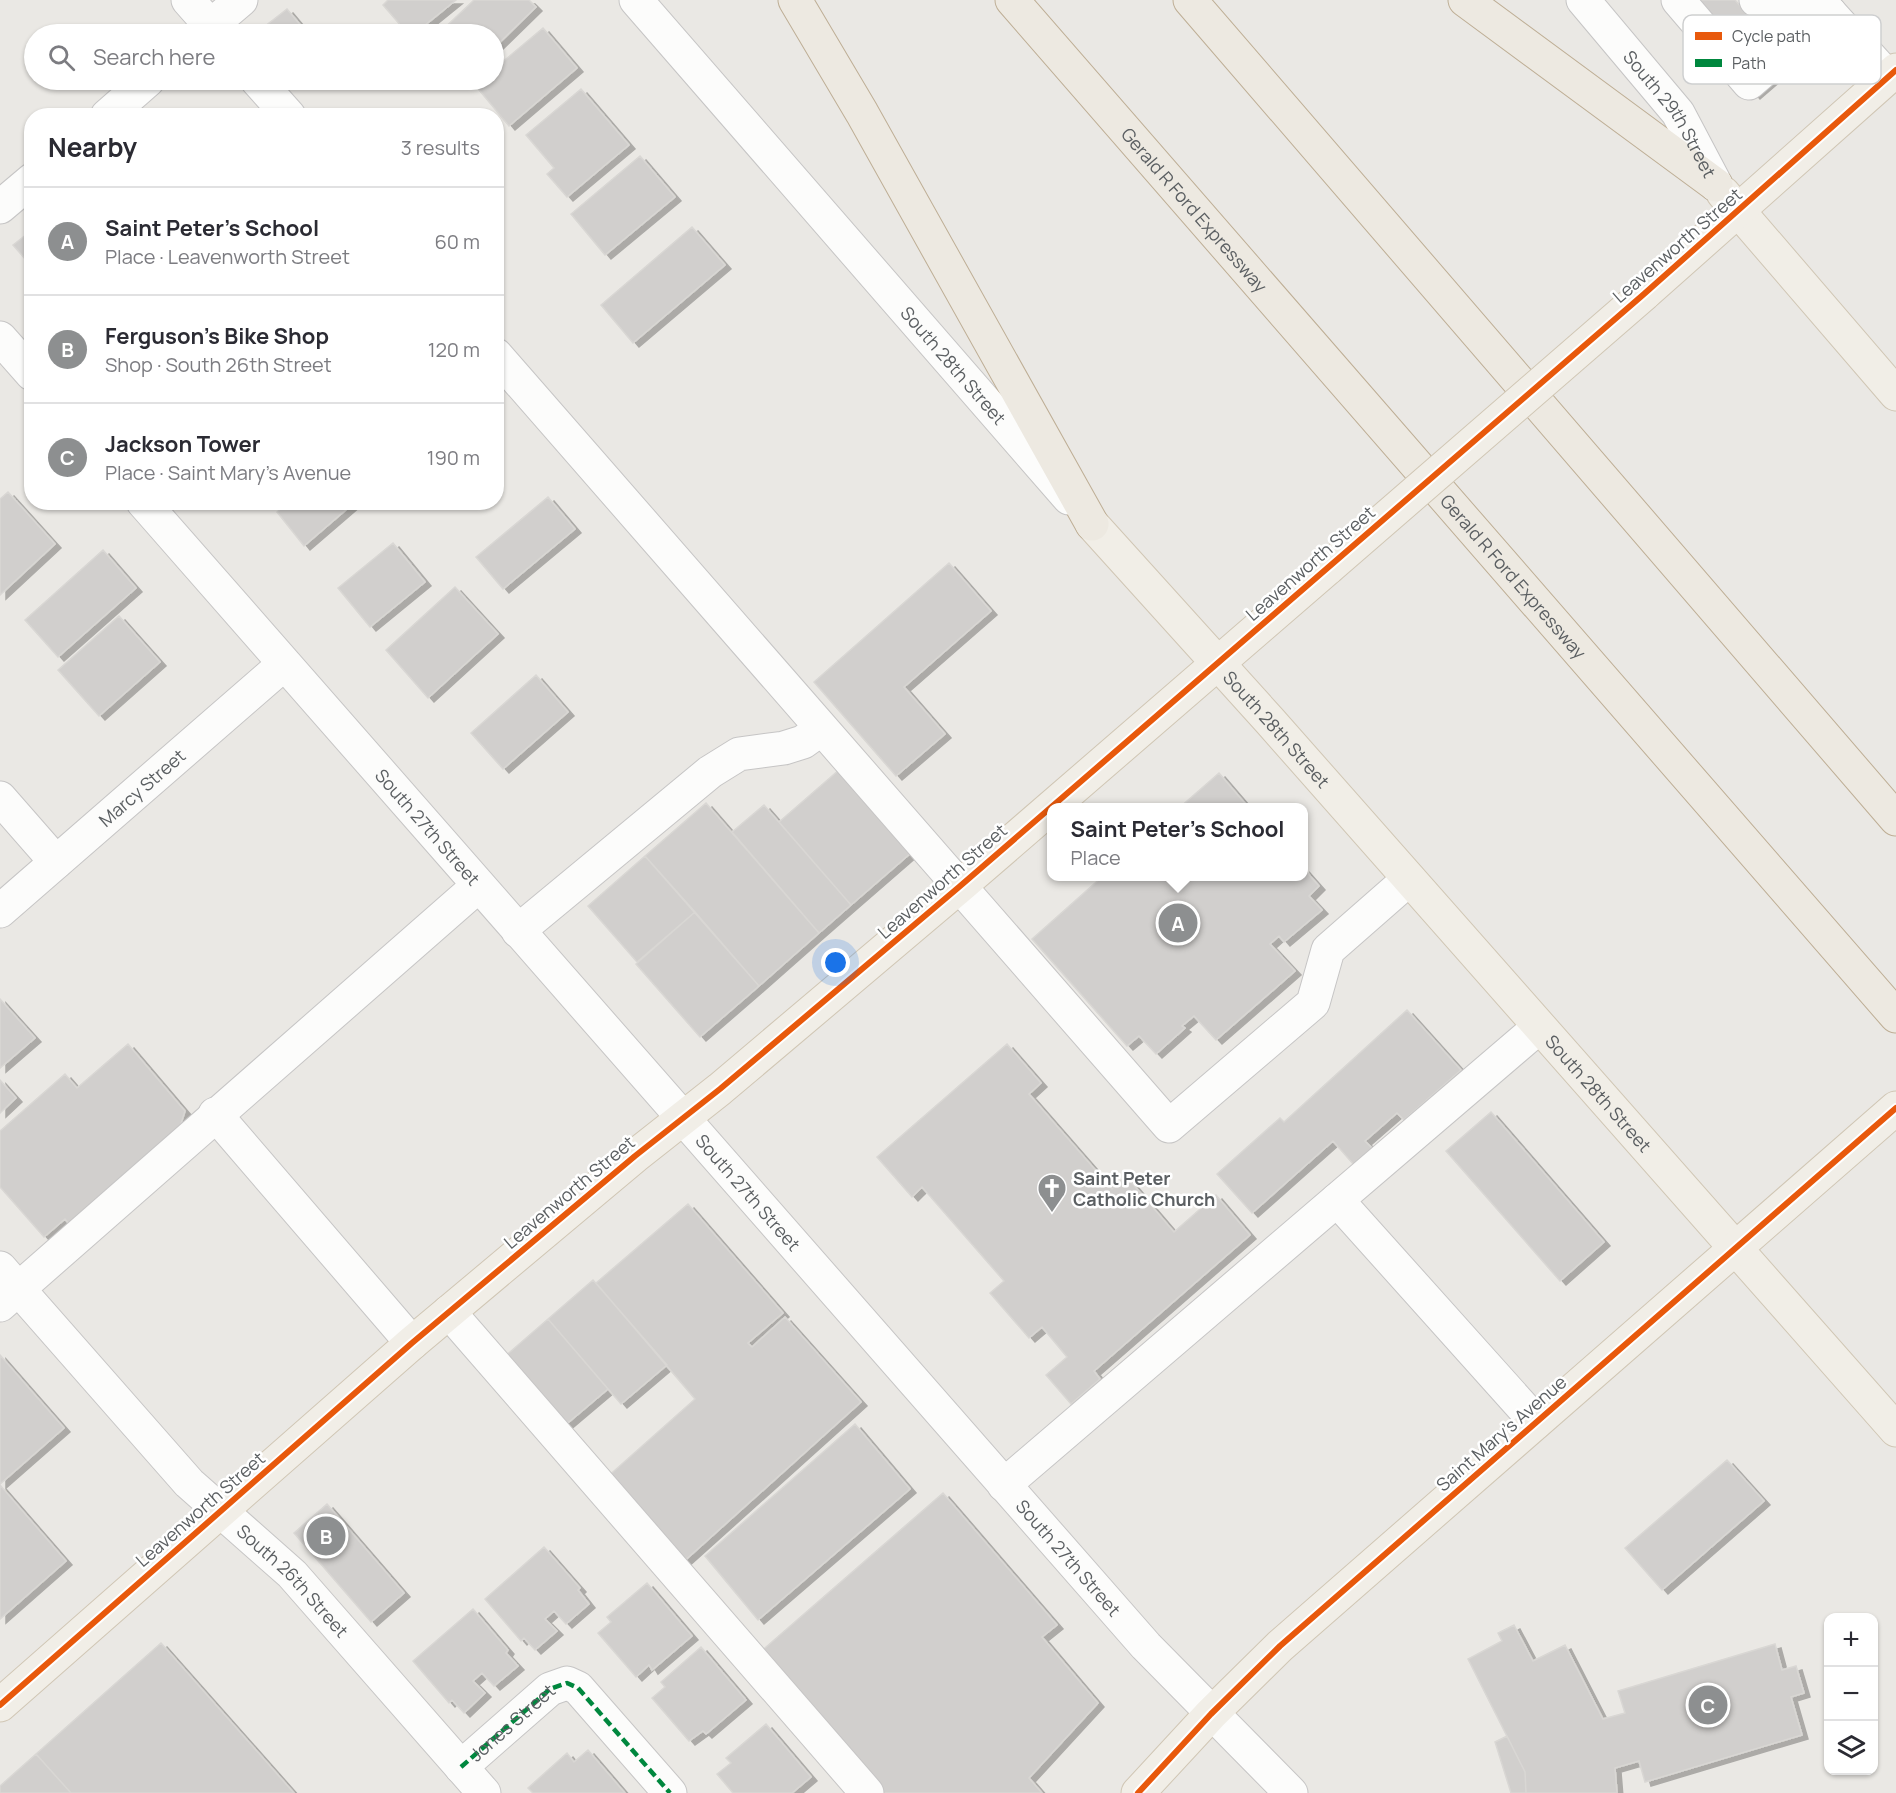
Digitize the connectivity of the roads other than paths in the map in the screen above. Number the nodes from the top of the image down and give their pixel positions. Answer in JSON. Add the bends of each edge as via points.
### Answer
{"nodes":[{"id":1,"x":188,"y":0,"type":"edge"},
{"id":2,"x":240,"y":0,"type":"edge"},
{"id":3,"x":636,"y":0,"type":"edge"},
{"id":4,"x":795,"y":0,"type":"edge"},
{"id":5,"x":1012,"y":0,"type":"edge"},
{"id":6,"x":1190,"y":0,"type":"edge"},
{"id":7,"x":1465,"y":0,"type":"edge"},
{"id":8,"x":1583,"y":0,"type":"edge"},
{"id":9,"x":1678,"y":0,"type":"edge"},
{"id":10,"x":1756,"y":0,"type":"edge"},
{"id":11,"x":1830,"y":13,"type":"joint"},
{"id":12,"x":1691,"y":15,"type":"edge"},
{"id":13,"x":1828,"y":15,"type":"edge"},
{"id":14,"x":204,"y":24,"type":"edge"},
{"id":15,"x":218,"y":24,"type":"edge"},
{"id":16,"x":1881,"y":63,"type":"edge"},
{"id":17,"x":1892,"y":74,"type":"edge"},
{"id":18,"x":1881,"y":84,"type":"edge"},
{"id":19,"x":137,"y":90,"type":"edge"},
{"id":20,"x":266,"y":90,"type":"edge"},
{"id":21,"x":116,"y":108,"type":"edge"},
{"id":22,"x":282,"y":108,"type":"edge"},
{"id":23,"x":1716,"y":185,"type":"junction"},
{"id":24,"x":24,"y":187,"type":"edge"},
{"id":25,"x":0,"y":207,"type":"edge"},
{"id":26,"x":1738,"y":211,"type":"junction"},
{"id":27,"x":0,"y":338,"type":"edge"},
{"id":28,"x":504,"y":364,"type":"edge"},
{"id":29,"x":24,"y":365,"type":"edge"},
{"id":30,"x":1896,"y":394,"type":"edge"},
{"id":31,"x":150,"y":510,"type":"edge"},
{"id":32,"x":1092,"y":524,"type":"junction"},
{"id":33,"x":284,"y":664,"type":"junction"},
{"id":34,"x":1216,"y":664,"type":"junction"},
{"id":35,"x":821,"y":729,"type":"junction"},
{"id":36,"x":0,"y":798,"type":"edge"},
{"id":37,"x":1056,"y":803,"type":"edge"},
{"id":38,"x":1047,"y":811,"type":"edge"},
{"id":39,"x":1896,"y":819,"type":"edge"},
{"id":40,"x":56,"y":862,"type":"junction"},
{"id":41,"x":1409,"y":879,"type":"junction"},
{"id":42,"x":478,"y":886,"type":"junction"},
{"id":43,"x":959,"y":887,"type":"junction"},
{"id":44,"x":0,"y":911,"type":"edge"},
{"id":45,"x":518,"y":931,"type":"junction"},
{"id":46,"x":1896,"y":1016,"type":"edge"},
{"id":47,"x":1539,"y":1027,"type":"junction"},
{"id":48,"x":1896,"y":1108,"type":"edge"},
{"id":49,"x":215,"y":1114,"type":"junction"},
{"id":50,"x":682,"y":1119,"type":"junction"},
{"id":51,"x":1337,"y":1200,"type":"junction"},
{"id":52,"x":1735,"y":1249,"type":"junction"},
{"id":53,"x":6,"y":1288,"type":"edge"},
{"id":54,"x":449,"y":1312,"type":"junction"},
{"id":55,"x":412,"y":1343,"type":"junction"},
{"id":56,"x":1536,"y":1422,"type":"junction"},
{"id":57,"x":1896,"y":1430,"type":"edge"},
{"id":58,"x":1004,"y":1485,"type":"junction"},
{"id":59,"x":221,"y":1511,"type":"junction"},
{"id":60,"x":0,"y":1705,"type":"edge"},
{"id":61,"x":1212,"y":1714,"type":"junction"},
{"id":62,"x":461,"y":1767,"type":"junction"},
{"id":63,"x":484,"y":1793,"type":"edge"},
{"id":64,"x":670,"y":1793,"type":"edge"},
{"id":65,"x":867,"y":1793,"type":"edge"},
{"id":66,"x":1138,"y":1793,"type":"edge"},
{"id":67,"x":1291,"y":1793,"type":"edge"}],
"edges":[{"from":1,"to":14,"type":"street"},
{"from":2,"to":15,"type":"street"},
{"from":3,"to":32,"type":"street","name":"South 28th Street"},
{"from":4,"to":32,"type":"highway"},
{"from":5,"to":46,"type":"highway","name":"Gerald R Ford Expressway"},
{"from":6,"to":39,"type":"highway"},
{"from":7,"to":23,"type":"highway"},
{"from":8,"to":23,"type":"street","name":"South 29th Street","via":[[1678,112]]},
{"from":9,"to":12,"type":"street"},
{"from":10,"to":11,"type":"street"},
{"from":11,"to":13,"type":"street"},
{"from":16,"to":17,"type":"street"},
{"from":18,"to":26,"type":"main road","name":"Leavenworth Street"},
{"from":19,"to":21,"type":"street"},
{"from":20,"to":22,"type":"street"},
{"from":23,"to":26,"type":"main road","name":"South 29th Street"},
{"from":24,"to":25,"type":"street"},
{"from":26,"to":30,"type":"main road","name":"South 29th Street"},
{"from":26,"to":34,"type":"main road","name":"Leavenworth Street","bridge":true},
{"from":27,"to":29,"type":"street"},
{"from":28,"to":35,"type":"street"},
{"from":31,"to":33,"type":"street","name":"South 27th Street"},
{"from":32,"to":34,"type":"main road","name":"South 28th Street"},
{"from":33,"to":40,"type":"street","name":"Marcy Street"},
{"from":33,"to":42,"type":"street","name":"South 27th Street"},
{"from":34,"to":37,"type":"main road","name":"Leavenworth Street"},
{"from":34,"to":41,"type":"main road","name":"South 28th Street"},
{"from":35,"to":43,"type":"street"},
{"from":35,"to":45,"type":"street","via":[[793,746],[739,754],[710,772]]},
{"from":36,"to":40,"type":"street"},
{"from":38,"to":43,"type":"main road","name":"Leavenworth Street"},
{"from":40,"to":44,"type":"street","name":"Marcy Street"},
{"from":41,"to":43,"type":"street","via":[[1328,951],[1313,1003],[1169,1126]]},
{"from":41,"to":47,"type":"main road","name":"South 28th Street"},
{"from":42,"to":45,"type":"street","name":"South 27th Street"},
{"from":42,"to":49,"type":"street"},
{"from":43,"to":50,"type":"main road","name":"Leavenworth Street"},
{"from":45,"to":50,"type":"street","name":"South 27th Street"},
{"from":47,"to":51,"type":"street"},
{"from":47,"to":52,"type":"main road","name":"South 28th Street"},
{"from":48,"to":52,"type":"main road","name":"Saint Mary's Avenue"},
{"from":49,"to":53,"type":"street"},
{"from":49,"to":55,"type":"street"},
{"from":50,"to":54,"type":"main road","name":"Leavenworth Street"},
{"from":50,"to":58,"type":"street","name":"South 27th Street"},
{"from":51,"to":56,"type":"street"},
{"from":51,"to":58,"type":"street"},
{"from":52,"to":56,"type":"main road","name":"Saint Mary's Avenue"},
{"from":52,"to":57,"type":"main road","name":"South 28th Street"},
{"from":53,"to":59,"type":"street","name":"South 26th Street","via":[[173,1466]]},
{"from":54,"to":55,"type":"main road","name":"Leavenworth Street"},
{"from":54,"to":65,"type":"street"},
{"from":55,"to":59,"type":"main road","name":"Leavenworth Street"},
{"from":56,"to":61,"type":"main road","name":"Saint Mary's Avenue","via":[[1280,1646]]},
{"from":58,"to":61,"type":"street","name":"South 27th Street","via":[[1146,1646]]},
{"from":59,"to":60,"type":"main road","name":"Leavenworth Street"},
{"from":59,"to":62,"type":"street","name":"South 26th Street","via":[[292,1574]]},
{"from":61,"to":66,"type":"main road","name":"Saint Mary's Avenue"},
{"from":61,"to":67,"type":"street","name":"South 27th Street"},
{"from":62,"to":63,"type":"street","name":"South 26th Street"},
{"from":62,"to":64,"type":"street","name":"Jones Street","via":[[550,1689],[567,1683],[578,1688]]}]}
